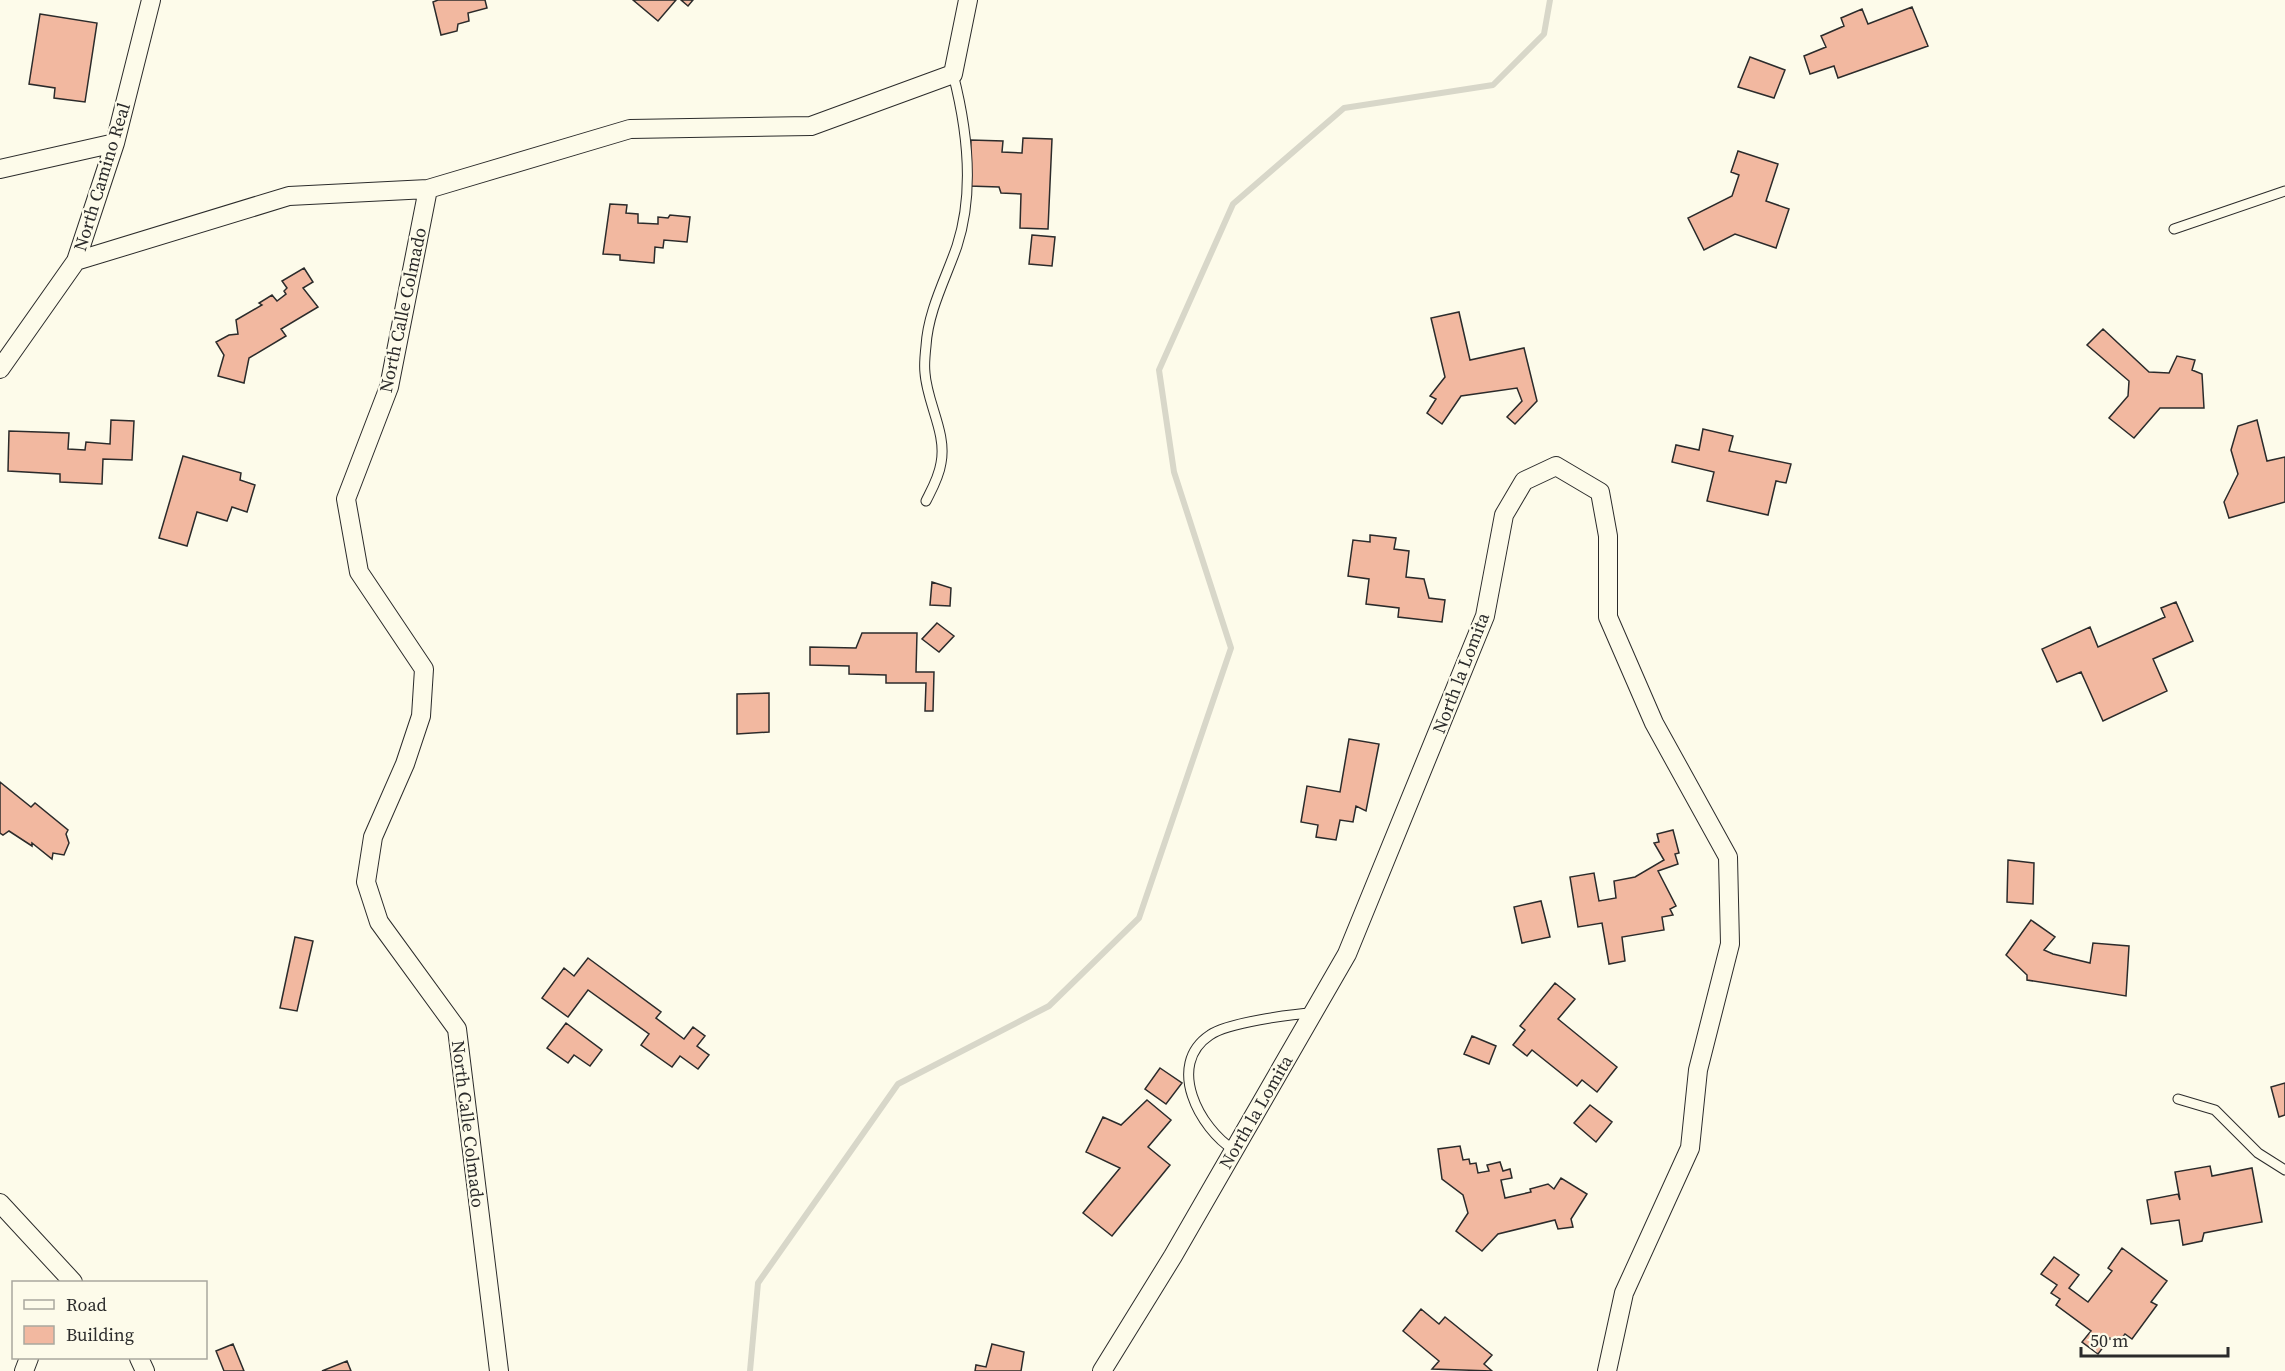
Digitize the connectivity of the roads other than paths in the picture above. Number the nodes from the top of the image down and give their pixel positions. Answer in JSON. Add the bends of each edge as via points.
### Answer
{"nodes":[{"id":1,"x":151,"y":0,"type":"edge"},
{"id":2,"x":968,"y":0,"type":"edge"},
{"id":3,"x":953,"y":74,"type":"junction"},
{"id":4,"x":115,"y":143,"type":"junction"},
{"id":5,"x":0,"y":169,"type":"edge"},
{"id":6,"x":428,"y":189,"type":"junction"},
{"id":7,"x":2285,"y":191,"type":"edge"},
{"id":8,"x":2174,"y":229,"type":"dead end"},
{"id":9,"x":76,"y":261,"type":"junction"},
{"id":10,"x":0,"y":369,"type":"edge"},
{"id":11,"x":926,"y":501,"type":"dead end"},
{"id":12,"x":1313,"y":1013,"type":"junction"},
{"id":13,"x":2178,"y":1099,"type":"dead end"},
{"id":14,"x":1234,"y":1150,"type":"junction"},
{"id":15,"x":2285,"y":1170,"type":"edge"},
{"id":16,"x":0,"y":1203,"type":"edge"},
{"id":17,"x":64,"y":1279,"type":"edge"},
{"id":18,"x":499,"y":1371,"type":"edge"},
{"id":19,"x":1102,"y":1371,"type":"edge"},
{"id":20,"x":1607,"y":1371,"type":"edge"}],
"edges":[{"from":1,"to":4,"type":"street","name":"North Camino Real"},
{"from":2,"to":3,"type":"street"},
{"from":3,"to":6,"type":"street","via":[[811,126],[630,129]]},
{"from":3,"to":11,"type":"lane","via":[[964,122],[965,199],[958,243],[932,311],[926,344],[925,374],[942,461]]},
{"from":4,"to":5,"type":"street"},
{"from":4,"to":9,"type":"street","name":"North Camino Real"},
{"from":6,"to":9,"type":"street","via":[[289,196]]},
{"from":6,"to":18,"type":"street","name":"North Calle Colmado","via":[[389,387],[346,499],[359,572],[424,669],[421,716],[373,837],[366,882],[379,922],[457,1029]]},
{"from":7,"to":8,"type":"lane"},
{"from":9,"to":10,"type":"street","name":"North Camino Real"},
{"from":12,"to":14,"type":"street","name":"North la Lomita"},
{"from":12,"to":14,"type":"lane","via":[[1281,1015],[1210,1034],[1194,1051],[1191,1095],[1202,1119],[1219,1141]]},
{"from":12,"to":20,"type":"street","name":"North la Lomita","via":[[1347,954],[1485,616],[1504,515],[1524,481],[1556,466],[1600,492],[1608,536],[1608,617],[1654,723],[1728,857],[1730,944],[1698,1070],[1690,1148],[1624,1293]]},
{"from":13,"to":15,"type":"lane","via":[[2215,1110],[2258,1153]]},
{"from":14,"to":19,"type":"street","name":"North la Lomita"},
{"from":16,"to":17,"type":"street"}]}
